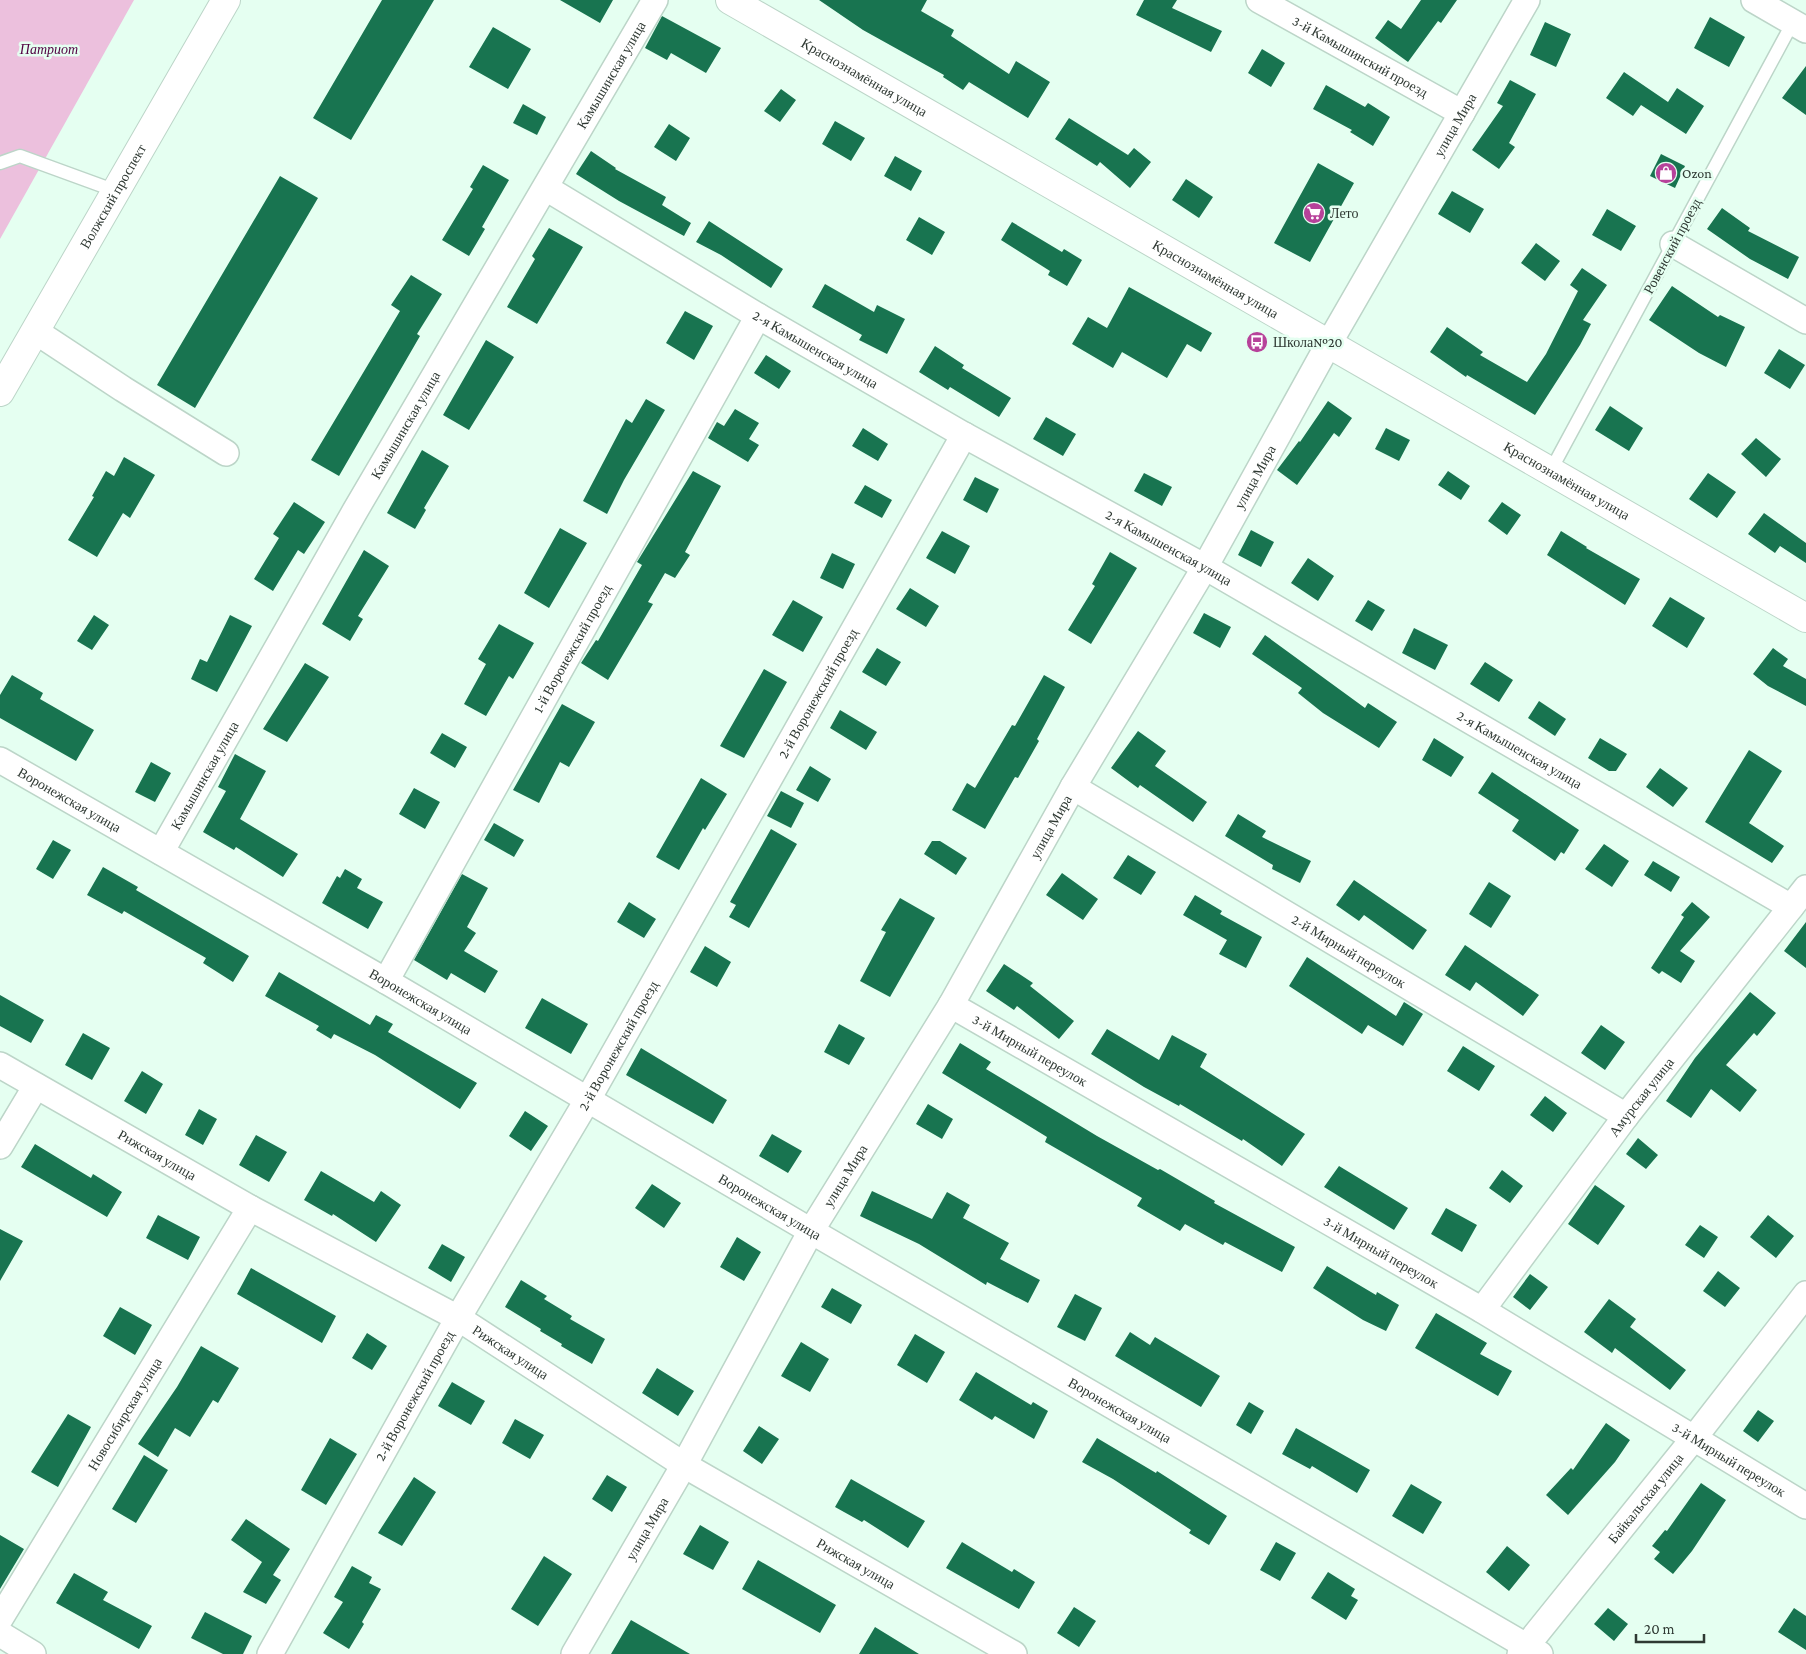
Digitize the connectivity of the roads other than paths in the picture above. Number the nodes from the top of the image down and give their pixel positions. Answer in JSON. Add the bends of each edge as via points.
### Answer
{"nodes":[{"id":1,"x":226,"y":0,"type":"edge"},
{"id":2,"x":655,"y":0,"type":"edge"},
{"id":3,"x":730,"y":0,"type":"edge"},
{"id":4,"x":1259,"y":0,"type":"edge"},
{"id":5,"x":1528,"y":0,"type":"edge"},
{"id":6,"x":1754,"y":0,"type":"edge"},
{"id":7,"x":1800,"y":26,"type":"edge"},
{"id":8,"x":1462,"y":113,"type":"junction"},
{"id":9,"x":0,"y":163,"type":"edge"},
{"id":10,"x":546,"y":188,"type":"junction"},
{"id":11,"x":116,"y":191,"type":"junction"},
{"id":12,"x":1673,"y":244,"type":"junction"},
{"id":13,"x":758,"y":316,"type":"junction"},
{"id":14,"x":1806,"y":321,"type":"edge"},
{"id":15,"x":35,"y":331,"type":"junction"},
{"id":16,"x":1328,"y":344,"type":"junction"},
{"id":17,"x":0,"y":392,"type":"edge"},
{"id":18,"x":964,"y":435,"type":"junction"},
{"id":19,"x":226,"y":453,"type":"dead end"},
{"id":20,"x":1551,"y":470,"type":"junction"},
{"id":21,"x":1205,"y":567,"type":"junction"},
{"id":22,"x":1806,"y":618,"type":"edge"},
{"id":23,"x":0,"y":760,"type":"edge"},
{"id":24,"x":1073,"y":787,"type":"junction"},
{"id":25,"x":161,"y":852,"type":"junction"},
{"id":26,"x":1806,"y":888,"type":"edge"},
{"id":27,"x":1791,"y":907,"type":"junction"},
{"id":28,"x":386,"y":981,"type":"junction"},
{"id":29,"x":951,"y":1005,"type":"junction"},
{"id":30,"x":0,"y":1065,"type":"edge"},
{"id":31,"x":36,"y":1086,"type":"junction"},
{"id":32,"x":588,"y":1098,"type":"junction"},
{"id":33,"x":1626,"y":1116,"type":"junction"},
{"id":34,"x":0,"y":1146,"type":"edge"},
{"id":35,"x":250,"y":1208,"type":"junction"},
{"id":36,"x":811,"y":1231,"type":"junction"},
{"id":37,"x":1806,"y":1294,"type":"edge"},
{"id":38,"x":1482,"y":1310,"type":"junction"},
{"id":39,"x":458,"y":1318,"type":"junction"},
{"id":40,"x":1694,"y":1438,"type":"junction"},
{"id":41,"x":684,"y":1465,"type":"junction"},
{"id":42,"x":1806,"y":1506,"type":"edge"},
{"id":43,"x":0,"y":1619,"type":"edge"},
{"id":44,"x":0,"y":1634,"type":"edge"},
{"id":45,"x":1529,"y":1651,"type":"edge"},
{"id":46,"x":33,"y":1654,"type":"edge"},
{"id":47,"x":270,"y":1654,"type":"edge"},
{"id":48,"x":574,"y":1654,"type":"edge"},
{"id":49,"x":1014,"y":1654,"type":"edge"}],
"edges":[{"from":1,"to":11,"type":"street","name":"Волжский проспект"},
{"from":2,"to":10,"type":"street","name":"Камышинская улица"},
{"from":3,"to":16,"type":"street","name":"Краснознамённая улица"},
{"from":4,"to":8,"type":"street","name":"3-й Камышинский проезд"},
{"from":5,"to":8,"type":"street","name":"улица Мира"},
{"from":6,"to":7,"type":"street"},
{"from":7,"to":12,"type":"lane","name":"Ровенский проезд"},
{"from":8,"to":16,"type":"street","name":"улица Мира"},
{"from":9,"to":11,"type":"lane","via":[[20,156]]},
{"from":10,"to":13,"type":"street","name":"2-я Камышенская улица"},
{"from":10,"to":25,"type":"street","name":"Камышинская улица","via":[[355,511]]},
{"from":11,"to":15,"type":"street","name":"Волжский проспект"},
{"from":12,"to":14,"type":"street"},
{"from":12,"to":20,"type":"lane","name":"Ровенский проезд"},
{"from":13,"to":18,"type":"street","name":"2-я Камышенская улица"},
{"from":13,"to":28,"type":"street","name":"1-й Воронежский проезд"},
{"from":15,"to":17,"type":"street","name":"Волжский проспект"},
{"from":15,"to":19,"type":"street"},
{"from":16,"to":20,"type":"street","name":"Краснознамённая улица"},
{"from":16,"to":21,"type":"street","name":"улица Мира"},
{"from":18,"to":21,"type":"street","name":"2-я Камышенская улица"},
{"from":18,"to":32,"type":"street","name":"2-й Воронежский проезд"},
{"from":20,"to":22,"type":"street","name":"Краснознамённая улица"},
{"from":21,"to":24,"type":"street","name":"улица Мира"},
{"from":21,"to":27,"type":"street","name":"2-я Камышенская улица"},
{"from":23,"to":25,"type":"street","name":"Воронежская улица"},
{"from":24,"to":29,"type":"street","name":"улица Мира"},
{"from":24,"to":33,"type":"street","name":"2-й Мирный переулок"},
{"from":25,"to":28,"type":"street","name":"Воронежская улица"},
{"from":26,"to":27,"type":"street","name":"Амурская улица"},
{"from":27,"to":33,"type":"street","name":"Амурская улица"},
{"from":28,"to":32,"type":"street","name":"Воронежская улица"},
{"from":29,"to":36,"type":"street","name":"улица Мира"},
{"from":29,"to":38,"type":"street","name":"3-й Мирный переулок"},
{"from":30,"to":31,"type":"street","name":"Рижская улица"},
{"from":31,"to":34,"type":"street"},
{"from":31,"to":35,"type":"street","name":"Рижская улица"},
{"from":32,"to":36,"type":"street","name":"Воронежская улица"},
{"from":32,"to":39,"type":"street","name":"2-й Воронежский проезд"},
{"from":33,"to":38,"type":"street","name":"Амурская улица"},
{"from":35,"to":39,"type":"street","name":"Рижская улица"},
{"from":35,"to":43,"type":"street","name":"Новосибирская улица"},
{"from":36,"to":41,"type":"street","name":"улица Мира"},
{"from":36,"to":45,"type":"street","name":"Воронежская улица"},
{"from":37,"to":40,"type":"street","name":"Байкальская улица"},
{"from":38,"to":40,"type":"street","name":"3-й Мирный переулок"},
{"from":39,"to":41,"type":"street","name":"Рижская улица"},
{"from":39,"to":47,"type":"street","name":"2-й Воронежский проезд"},
{"from":40,"to":42,"type":"street","name":"3-й Мирный переулок"},
{"from":40,"to":45,"type":"street","name":"Байкальская улица"},
{"from":41,"to":48,"type":"street","name":"улица Мира"},
{"from":41,"to":49,"type":"street","name":"Рижская улица"},
{"from":44,"to":46,"type":"street"}]}
